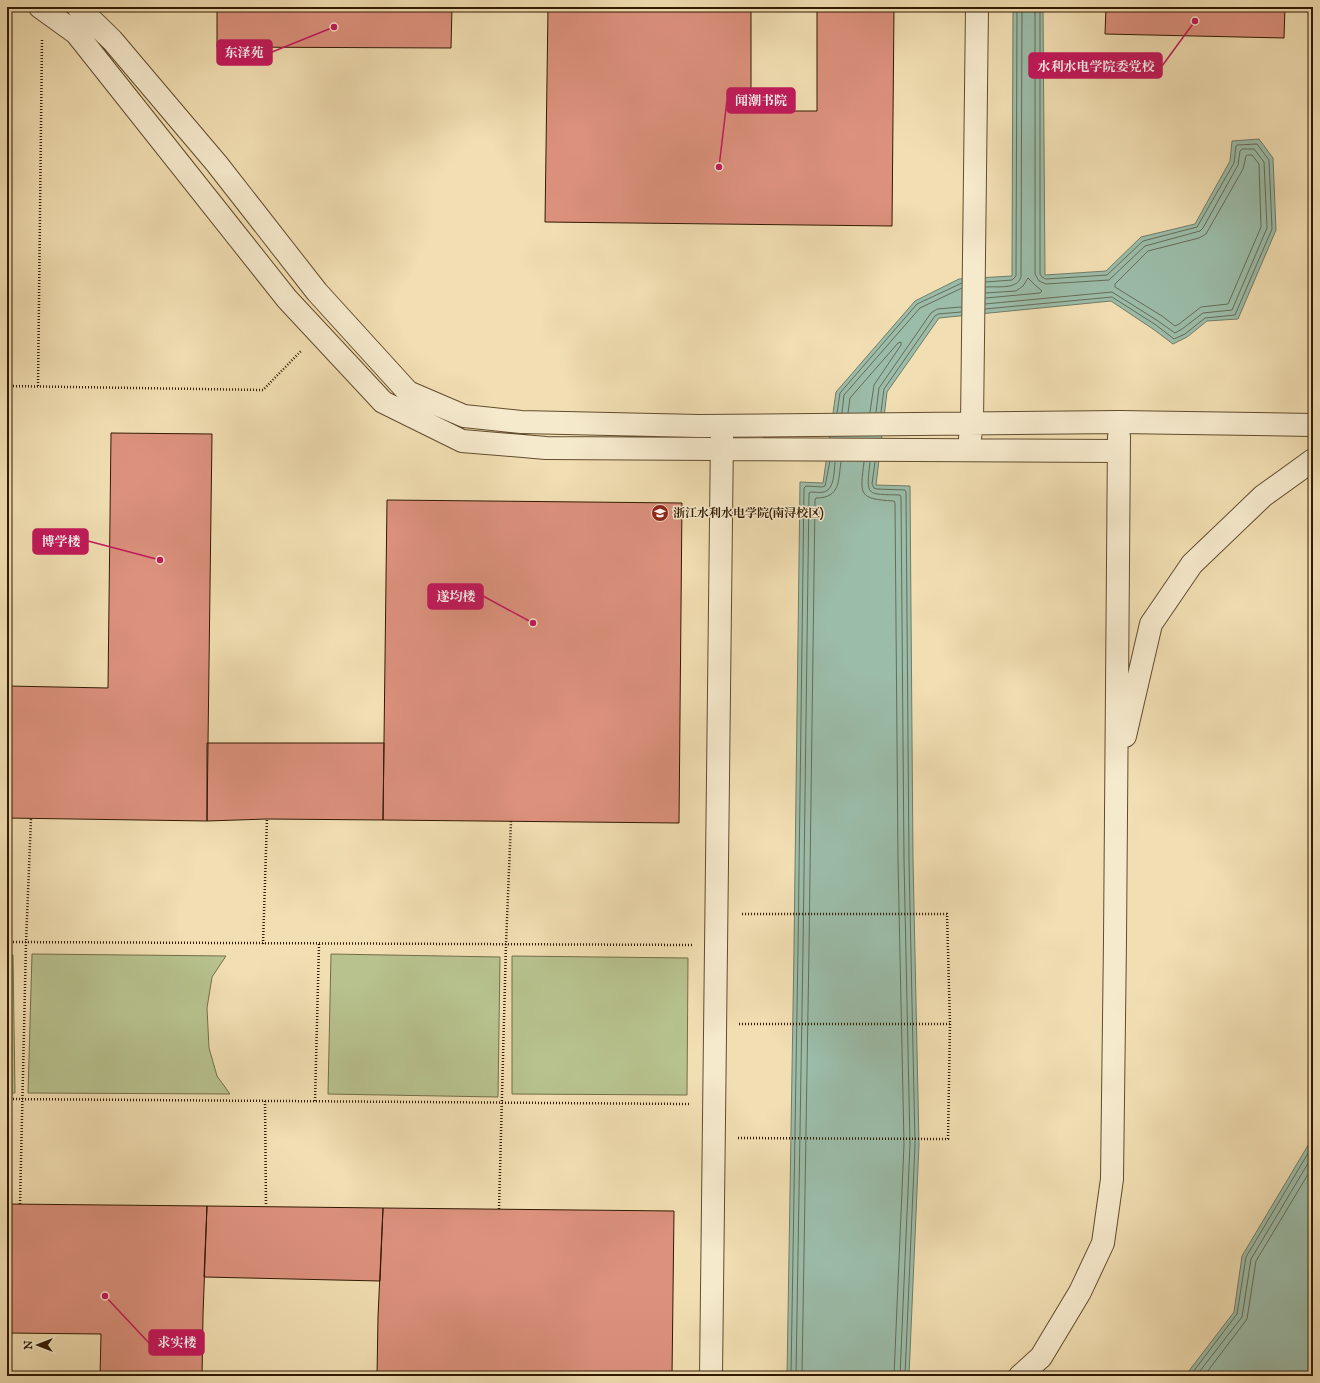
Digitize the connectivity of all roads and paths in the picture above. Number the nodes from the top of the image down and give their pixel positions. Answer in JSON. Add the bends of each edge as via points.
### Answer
{"nodes":[{"id":1,"x":78,"y":7,"type":"edge"},
{"id":2,"x":977,"y":7,"type":"edge"},
{"id":3,"x":41,"y":8,"type":"edge"},
{"id":4,"x":319,"y":333,"type":"junction"},
{"id":5,"x":7,"y":386,"type":"edge"},
{"id":6,"x":38,"y":386,"type":"junction"},
{"id":7,"x":1119,"y":422,"type":"junction"},
{"id":8,"x":972,"y":423,"type":"junction"},
{"id":9,"x":1313,"y":425,"type":"edge"},
{"id":10,"x":722,"y":426,"type":"junction"},
{"id":11,"x":722,"y":450,"type":"junction"},
{"id":12,"x":969,"y":450,"type":"junction"},
{"id":13,"x":1118,"y":451,"type":"junction"},
{"id":14,"x":1313,"y":460,"type":"edge"},
{"id":15,"x":1116,"y":774,"type":"junction"},
{"id":16,"x":31,"y":818,"type":"dead end"},
{"id":17,"x":267,"y":819,"type":"dead end"},
{"id":18,"x":511,"y":821,"type":"dead end"},
{"id":19,"x":717,"y":915,"type":"junction"},
{"id":20,"x":7,"y":942,"type":"edge"},
{"id":21,"x":26,"y":943,"type":"junction"},
{"id":22,"x":263,"y":944,"type":"junction"},
{"id":23,"x":319,"y":944,"type":"junction"},
{"id":24,"x":506,"y":944,"type":"junction"},
{"id":25,"x":716,"y":946,"type":"junction"},
{"id":26,"x":715,"y":1024,"type":"junction"},
{"id":27,"x":950,"y":1024,"type":"junction"},
{"id":28,"x":7,"y":1099,"type":"edge"},
{"id":29,"x":22,"y":1099,"type":"junction"},
{"id":30,"x":265,"y":1101,"type":"junction"},
{"id":31,"x":315,"y":1101,"type":"junction"},
{"id":32,"x":503,"y":1103,"type":"junction"},
{"id":33,"x":714,"y":1104,"type":"junction"},
{"id":34,"x":714,"y":1138,"type":"junction"},
{"id":35,"x":20,"y":1204,"type":"dead end"},
{"id":36,"x":266,"y":1206,"type":"dead end"},
{"id":37,"x":500,"y":1209,"type":"dead end"},
{"id":38,"x":711,"y":1376,"type":"edge"},
{"id":39,"x":1020,"y":1376,"type":"edge"}],
"edges":[{"from":1,"to":10,"type":"street","via":[[112,40],[217,164],[317,292],[408,392],[464,416],[521,422]]},
{"from":2,"to":8,"type":"street"},
{"from":3,"to":4,"type":"street","via":[[76,33],[288,299]]},
{"from":3,"to":6,"type":"path"},
{"from":4,"to":6,"type":"path","via":[[263,390]]},
{"from":4,"to":11,"type":"street","via":[[383,402],[462,441],[546,448]]},
{"from":5,"to":6,"type":"path"},
{"from":7,"to":8,"type":"street"},
{"from":7,"to":9,"type":"street"},
{"from":7,"to":13,"type":"street"},
{"from":8,"to":10,"type":"street"},
{"from":8,"to":12,"type":"street"},
{"from":10,"to":11,"type":"street"},
{"from":11,"to":12,"type":"street"},
{"from":11,"to":19,"type":"street"},
{"from":12,"to":13,"type":"street"},
{"from":13,"to":15,"type":"street"},
{"from":14,"to":15,"type":"street","via":[[1263,496],[1192,564],[1151,624]]},
{"from":15,"to":39,"type":"street","via":[[1112,1179],[1103,1243],[1080,1292],[1045,1350]]},
{"from":16,"to":21,"type":"path"},
{"from":17,"to":22,"type":"path"},
{"from":18,"to":24,"type":"path"},
{"from":19,"to":25,"type":"street"},
{"from":19,"to":27,"type":"path","via":[[947,914]]},
{"from":20,"to":21,"type":"path"},
{"from":21,"to":22,"type":"path"},
{"from":21,"to":29,"type":"path"},
{"from":22,"to":23,"type":"path"},
{"from":23,"to":24,"type":"path"},
{"from":23,"to":31,"type":"path"},
{"from":24,"to":25,"type":"path"},
{"from":24,"to":32,"type":"path"},
{"from":25,"to":26,"type":"street"},
{"from":26,"to":27,"type":"path"},
{"from":26,"to":33,"type":"street"},
{"from":27,"to":34,"type":"path","via":[[948,1139]]},
{"from":28,"to":29,"type":"path"},
{"from":29,"to":30,"type":"path"},
{"from":29,"to":35,"type":"path"},
{"from":30,"to":31,"type":"path"},
{"from":30,"to":36,"type":"path"},
{"from":31,"to":32,"type":"path"},
{"from":32,"to":33,"type":"path"},
{"from":32,"to":37,"type":"path"},
{"from":33,"to":34,"type":"street"},
{"from":34,"to":38,"type":"street"}]}
